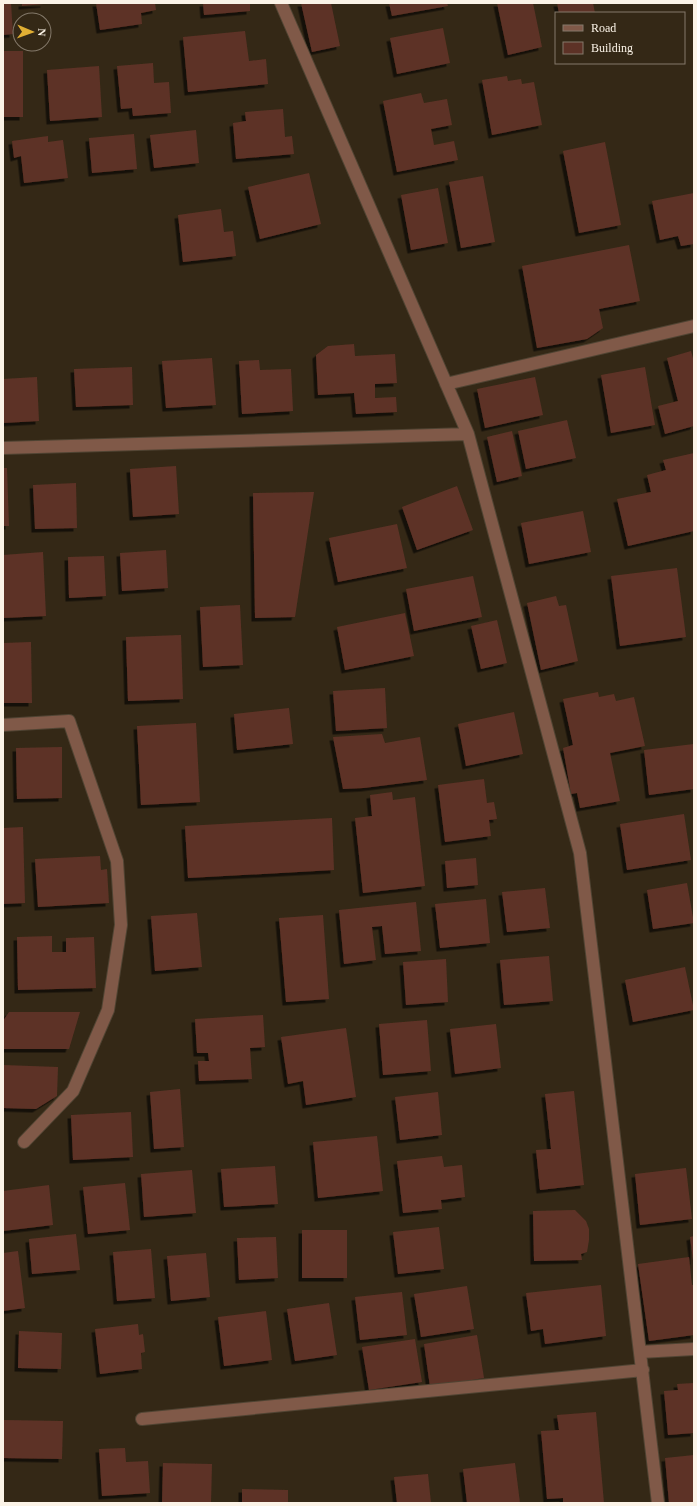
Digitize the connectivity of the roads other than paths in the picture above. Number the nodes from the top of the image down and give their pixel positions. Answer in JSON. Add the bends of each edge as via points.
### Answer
{"nodes":[{"id":1,"x":281,"y":3,"type":"edge"},
{"id":2,"x":694,"y":326,"type":"edge"},
{"id":3,"x":446,"y":384,"type":"junction"},
{"id":4,"x":468,"y":434,"type":"junction"},
{"id":5,"x":3,"y":448,"type":"edge"},
{"id":6,"x":3,"y":725,"type":"edge"},
{"id":7,"x":24,"y":1142,"type":"dead end"},
{"id":8,"x":694,"y":1349,"type":"edge"},
{"id":9,"x":640,"y":1352,"type":"junction"},
{"id":10,"x":643,"y":1370,"type":"junction"},
{"id":11,"x":142,"y":1419,"type":"dead end"},
{"id":12,"x":658,"y":1503,"type":"edge"}],
"edges":[{"from":1,"to":3,"type":"street"},
{"from":2,"to":3,"type":"street"},
{"from":3,"to":4,"type":"street"},
{"from":4,"to":5,"type":"street"},
{"from":4,"to":9,"type":"street","via":[[580,853]]},
{"from":6,"to":7,"type":"street","via":[[69,722],[117,861],[121,924],[108,1010],[73,1091]]},
{"from":8,"to":9,"type":"street"},
{"from":9,"to":10,"type":"street"},
{"from":10,"to":11,"type":"street"},
{"from":10,"to":12,"type":"street"}]}
